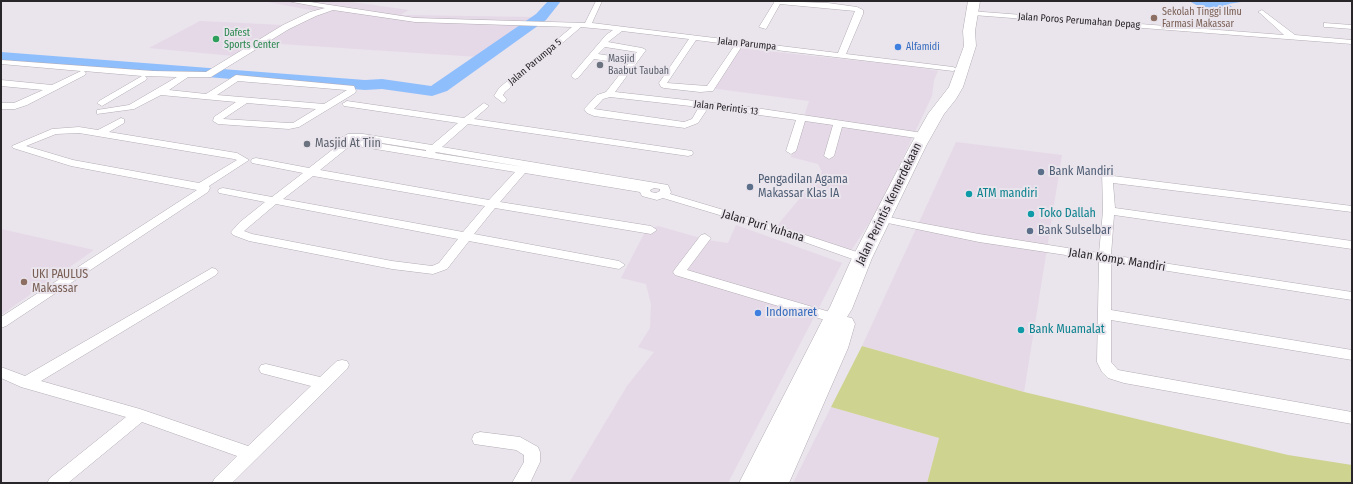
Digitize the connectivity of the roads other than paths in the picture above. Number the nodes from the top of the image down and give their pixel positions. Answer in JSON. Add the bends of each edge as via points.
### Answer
{"nodes":[{"id":1,"x":290,"y":1,"type":"edge"},
{"id":2,"x":599,"y":1,"type":"edge"},
{"id":3,"x":860,"y":1,"type":"edge"},
{"id":4,"x":974,"y":7,"type":"edge"},
{"id":5,"x":332,"y":9,"type":"junction"},
{"id":6,"x":857,"y":9,"type":"junction"},
{"id":7,"x":1262,"y":12,"type":"dead end"},
{"id":8,"x":579,"y":25,"type":"junction"},
{"id":9,"x":1327,"y":25,"type":"dead end"},
{"id":10,"x":588,"y":26,"type":"junction"},
{"id":11,"x":763,"y":27,"type":"dead end"},
{"id":12,"x":1352,"y":27,"type":"edge"},
{"id":13,"x":620,"y":29,"type":"junction"},
{"id":14,"x":1293,"y":37,"type":"junction"},
{"id":15,"x":694,"y":38,"type":"junction"},
{"id":16,"x":968,"y":39,"type":"junction"},
{"id":17,"x":1352,"y":42,"type":"edge"},
{"id":18,"x":740,"y":43,"type":"junction"},
{"id":19,"x":603,"y":44,"type":"junction"},
{"id":20,"x":841,"y":55,"type":"junction"},
{"id":21,"x":592,"y":56,"type":"junction"},
{"id":22,"x":1,"y":62,"type":"edge"},
{"id":23,"x":633,"y":62,"type":"junction"},
{"id":24,"x":1,"y":67,"type":"edge"},
{"id":25,"x":953,"y":69,"type":"junction"},
{"id":26,"x":213,"y":72,"type":"junction"},
{"id":27,"x":82,"y":73,"type":"junction"},
{"id":28,"x":575,"y":76,"type":"dead end"},
{"id":29,"x":144,"y":78,"type":"junction"},
{"id":30,"x":182,"y":78,"type":"junction"},
{"id":31,"x":236,"y":78,"type":"junction"},
{"id":32,"x":1,"y":84,"type":"edge"},
{"id":33,"x":54,"y":88,"type":"junction"},
{"id":34,"x":160,"y":92,"type":"junction"},
{"id":35,"x":609,"y":94,"type":"junction"},
{"id":36,"x":207,"y":97,"type":"junction"},
{"id":37,"x":245,"y":100,"type":"junction"},
{"id":38,"x":503,"y":100,"type":"dead end"},
{"id":39,"x":944,"y":102,"type":"junction"},
{"id":40,"x":102,"y":103,"type":"dead end"},
{"id":41,"x":347,"y":104,"type":"dead end"},
{"id":42,"x":705,"y":105,"type":"junction"},
{"id":43,"x":1,"y":106,"type":"edge"},
{"id":44,"x":484,"y":106,"type":"dead end"},
{"id":45,"x":324,"y":107,"type":"junction"},
{"id":46,"x":100,"y":112,"type":"dead end"},
{"id":47,"x":801,"y":118,"type":"junction"},
{"id":48,"x":121,"y":121,"type":"dead end"},
{"id":49,"x":466,"y":122,"type":"junction"},
{"id":50,"x":838,"y":124,"type":"junction"},
{"id":51,"x":99,"y":133,"type":"junction"},
{"id":52,"x":923,"y":136,"type":"junction"},
{"id":53,"x":431,"y":151,"type":"junction"},
{"id":54,"x":791,"y":151,"type":"dead end"},
{"id":55,"x":688,"y":153,"type":"dead end"},
{"id":56,"x":828,"y":156,"type":"dead end"},
{"id":57,"x":256,"y":160,"type":"dead end"},
{"id":58,"x":493,"y":162,"type":"junction"},
{"id":59,"x":522,"y":170,"type":"junction"},
{"id":60,"x":311,"y":172,"type":"junction"},
{"id":61,"x":201,"y":187,"type":"junction"},
{"id":62,"x":649,"y":187,"type":"junction"},
{"id":63,"x":224,"y":191,"type":"dead end"},
{"id":64,"x":273,"y":201,"type":"junction"},
{"id":65,"x":492,"y":204,"type":"junction"},
{"id":66,"x":1352,"y":209,"type":"edge"},
{"id":67,"x":1109,"y":211,"type":"junction"},
{"id":68,"x":883,"y":219,"type":"junction"},
{"id":69,"x":651,"y":230,"type":"dead end"},
{"id":70,"x":466,"y":237,"type":"junction"},
{"id":71,"x":705,"y":238,"type":"dead end"},
{"id":72,"x":1352,"y":245,"type":"edge"},
{"id":73,"x":862,"y":258,"type":"junction"},
{"id":74,"x":1105,"y":258,"type":"junction"},
{"id":75,"x":619,"y":265,"type":"dead end"},
{"id":76,"x":212,"y":272,"type":"dead end"},
{"id":77,"x":1352,"y":296,"type":"edge"},
{"id":78,"x":838,"y":314,"type":"junction"},
{"id":79,"x":1105,"y":314,"type":"junction"},
{"id":80,"x":1,"y":323,"type":"edge"},
{"id":81,"x":1352,"y":355,"type":"edge"},
{"id":82,"x":342,"y":365,"type":"dead end"},
{"id":83,"x":266,"y":369,"type":"dead end"},
{"id":84,"x":1,"y":372,"type":"edge"},
{"id":85,"x":26,"y":383,"type":"junction"},
{"id":86,"x":323,"y":384,"type":"junction"},
{"id":87,"x":140,"y":415,"type":"junction"},
{"id":88,"x":1352,"y":418,"type":"edge"},
{"id":89,"x":480,"y":439,"type":"dead end"},
{"id":90,"x":250,"y":454,"type":"junction"},
{"id":91,"x":56,"y":483,"type":"edge"},
{"id":92,"x":221,"y":483,"type":"edge"},
{"id":93,"x":521,"y":483,"type":"edge"},
{"id":94,"x":753,"y":483,"type":"edge"},
{"id":95,"x":775,"y":483,"type":"edge"}],
"edges":[{"from":1,"to":5,"type":"street","name":"Jalan Parumpa"},
{"from":2,"to":10,"type":"street"},
{"from":3,"to":6,"type":"street"},
{"from":4,"to":14,"type":"street","name":"Jalan Poros Perumahan Depag"},
{"from":4,"to":16,"type":"highway","name":"Jalan Perintis Kemerdekaan"},
{"from":5,"to":8,"type":"street","name":"Jalan Parumpa","via":[[416,20]]},
{"from":5,"to":26,"type":"street","via":[[312,14],[286,27]]},
{"from":6,"to":11,"type":"street","via":[[778,2]]},
{"from":6,"to":20,"type":"street","via":[[859,14]]},
{"from":7,"to":14,"type":"street"},
{"from":8,"to":10,"type":"street","name":"Jalan Parumpa"},
{"from":8,"to":38,"type":"street","name":"Jalan Parumpa 5","via":[[502,90],[498,96]]},
{"from":9,"to":12,"type":"street"},
{"from":10,"to":13,"type":"street","name":"Jalan Parumpa"},
{"from":13,"to":15,"type":"street","name":"Jalan Parumpa"},
{"from":13,"to":19,"type":"street"},
{"from":14,"to":17,"type":"street","name":"Jalan Poros Perumahan Depag"},
{"from":15,"to":18,"type":"street","name":"Jalan Parumpa"},
{"from":15,"to":18,"type":"street","via":[[663,83],[666,86],[710,89]]},
{"from":16,"to":25,"type":"highway","name":"Jalan Perintis Kemerdekaan","via":[[962,45]]},
{"from":16,"to":39,"type":"highway","name":"Jalan Perintis Kemerdekaan","via":[[970,46],[956,86]]},
{"from":18,"to":20,"type":"street","name":"Jalan Parumpa"},
{"from":19,"to":21,"type":"street"},
{"from":19,"to":23,"type":"street","via":[[642,50]]},
{"from":20,"to":25,"type":"street","name":"Jalan Parumpa"},
{"from":21,"to":23,"type":"street"},
{"from":21,"to":28,"type":"street"},
{"from":22,"to":30,"type":"street"},
{"from":23,"to":35,"type":"street"},
{"from":24,"to":27,"type":"street"},
{"from":25,"to":39,"type":"highway","name":"Jalan Perintis Kemerdekaan","via":[[942,95]]},
{"from":26,"to":30,"type":"street"},
{"from":26,"to":31,"type":"street"},
{"from":27,"to":29,"type":"street"},
{"from":27,"to":33,"type":"street"},
{"from":29,"to":30,"type":"street"},
{"from":29,"to":40,"type":"street"},
{"from":30,"to":34,"type":"street"},
{"from":31,"to":36,"type":"street"},
{"from":31,"to":45,"type":"street","via":[[351,88],[352,91],[347,95]]},
{"from":32,"to":33,"type":"street"},
{"from":33,"to":43,"type":"street","via":[[24,103]]},
{"from":34,"to":36,"type":"street"},
{"from":34,"to":46,"type":"street","via":[[131,107]]},
{"from":35,"to":42,"type":"street","name":"Jalan Perintis 13"},
{"from":35,"to":42,"type":"street","via":[[604,94],[596,100],[589,108],[591,112],[685,125],[695,122]]},
{"from":36,"to":37,"type":"street"},
{"from":37,"to":45,"type":"street"},
{"from":37,"to":45,"type":"street","via":[[220,116],[218,121],[289,126],[296,125]]},
{"from":39,"to":52,"type":"highway","name":"Jalan Perintis Kemerdekaan"},
{"from":41,"to":49,"type":"street"},
{"from":42,"to":47,"type":"street","name":"Jalan Perintis 13"},
{"from":44,"to":49,"type":"street"},
{"from":47,"to":50,"type":"street","name":"Jalan Perintis 13"},
{"from":47,"to":54,"type":"street"},
{"from":48,"to":51,"type":"street"},
{"from":49,"to":53,"type":"street"},
{"from":49,"to":55,"type":"street"},
{"from":50,"to":52,"type":"street","name":"Jalan Perintis 13"},
{"from":50,"to":56,"type":"street"},
{"from":51,"to":61,"type":"street","via":[[237,156],[244,160]]},
{"from":51,"to":61,"type":"street","via":[[79,130],[56,131],[17,146],[71,163]]},
{"from":52,"to":68,"type":"highway","name":"Jalan Perintis Kemerdekaan"},
{"from":53,"to":58,"type":"street"},
{"from":53,"to":60,"type":"street","via":[[355,136],[344,139],[349,142]]},
{"from":57,"to":60,"type":"street"},
{"from":58,"to":59,"type":"street"},
{"from":58,"to":62,"type":"street"},
{"from":59,"to":62,"type":"street"},
{"from":59,"to":65,"type":"street"},
{"from":60,"to":64,"type":"street"},
{"from":60,"to":65,"type":"street"},
{"from":61,"to":80,"type":"street","via":[[205,188],[204,190]]},
{"from":62,"to":73,"type":"street","name":"Jalan Puri Yuhana","via":[[664,187],[666,192],[662,195],[780,230]]},
{"from":63,"to":64,"type":"street"},
{"from":64,"to":70,"type":"street"},
{"from":64,"to":70,"type":"street","via":[[237,232],[249,237],[424,270],[443,266]]},
{"from":65,"to":69,"type":"street"},
{"from":65,"to":70,"type":"street"},
{"from":66,"to":67,"type":"street","via":[[1107,174]]},
{"from":67,"to":72,"type":"street"},
{"from":67,"to":74,"type":"street"},
{"from":68,"to":73,"type":"highway","name":"Jalan Perintis Kemerdekaan"},
{"from":68,"to":74,"type":"street","name":"Jalan Komp. Mandiri","via":[[979,238]]},
{"from":70,"to":75,"type":"street"},
{"from":71,"to":78,"type":"street","via":[[679,272]]},
{"from":73,"to":78,"type":"highway","name":"Jalan Perintis Kemerdekaan"},
{"from":74,"to":77,"type":"street","name":"Jalan Komp. Mandiri"},
{"from":74,"to":79,"type":"street"},
{"from":76,"to":85,"type":"street"},
{"from":78,"to":94,"type":"highway","name":"Jalan Perintis Kemerdekaan"},
{"from":78,"to":95,"type":"highway","name":"Jalan Perintis Kemerdekaan","via":[[844,323],[840,340]]},
{"from":79,"to":81,"type":"street"},
{"from":79,"to":88,"type":"street","via":[[1104,362],[1113,374]]},
{"from":82,"to":86,"type":"street"},
{"from":83,"to":86,"type":"street"},
{"from":84,"to":85,"type":"street"},
{"from":85,"to":87,"type":"street"},
{"from":86,"to":90,"type":"street"},
{"from":87,"to":90,"type":"street"},
{"from":87,"to":91,"type":"street"},
{"from":89,"to":93,"type":"street","via":[[520,444],[532,452],[532,462]]},
{"from":90,"to":92,"type":"street"}]}
